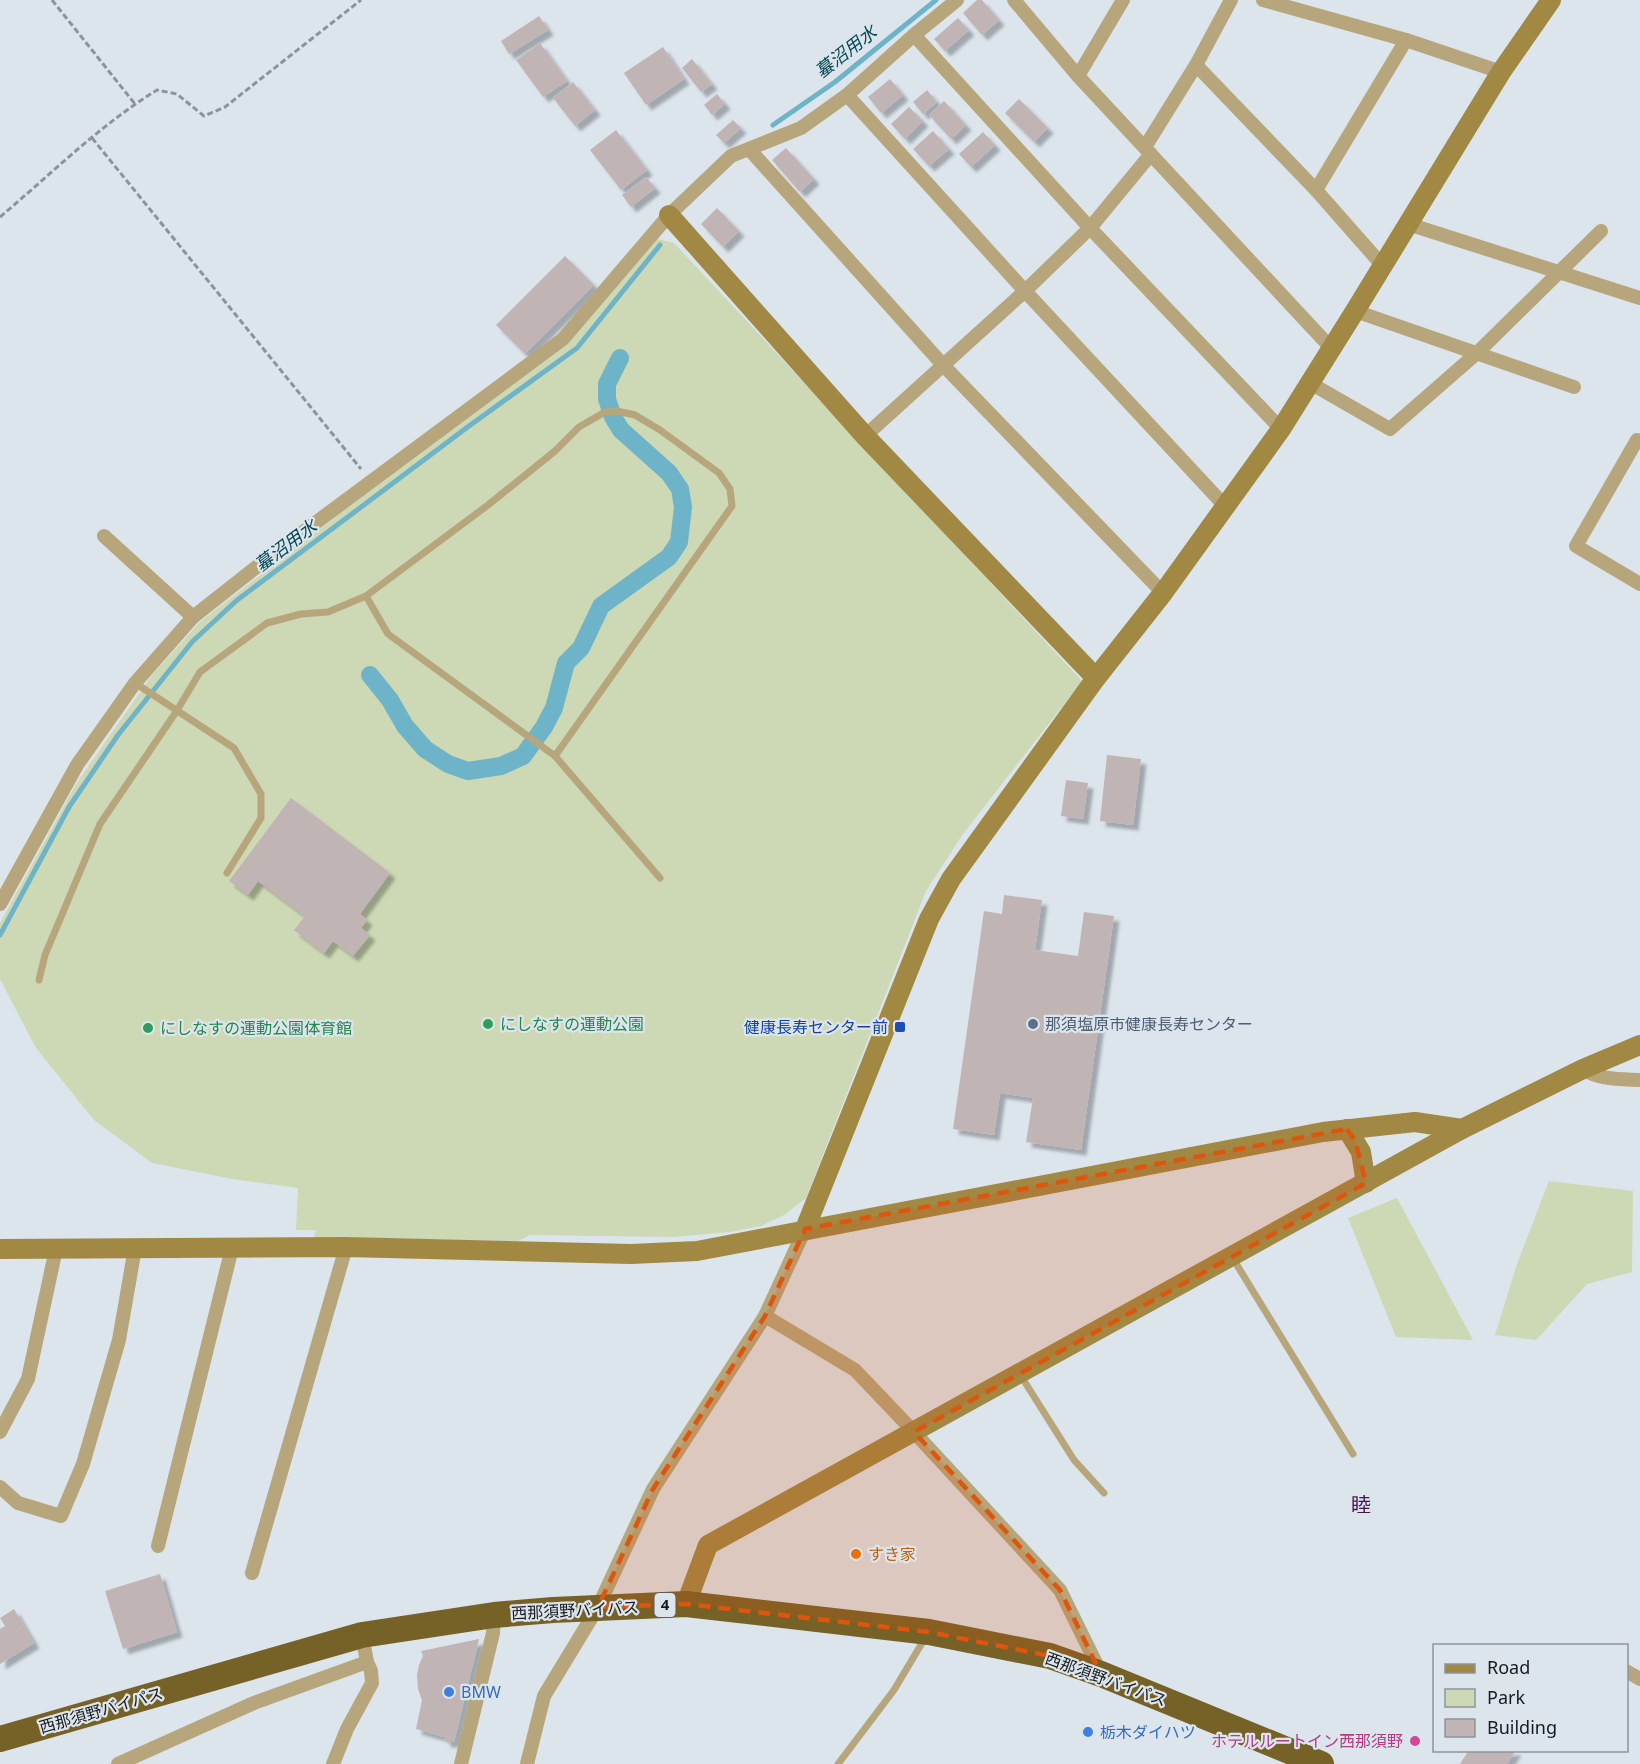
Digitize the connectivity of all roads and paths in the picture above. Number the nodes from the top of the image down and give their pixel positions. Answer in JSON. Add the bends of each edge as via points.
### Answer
{"nodes":[{"id":1,"x":52,"y":0,"type":"edge"},
{"id":2,"x":361,"y":0,"type":"edge"},
{"id":3,"x":957,"y":0,"type":"edge"},
{"id":4,"x":1014,"y":0,"type":"edge"},
{"id":5,"x":1123,"y":0,"type":"edge"},
{"id":6,"x":1231,"y":0,"type":"edge"},
{"id":7,"x":1263,"y":0,"type":"edge"},
{"id":8,"x":1551,"y":0,"type":"edge"},
{"id":9,"x":914,"y":35,"type":"junction"},
{"id":10,"x":1406,"y":40,"type":"junction"},
{"id":11,"x":1196,"y":65,"type":"junction"},
{"id":12,"x":1501,"y":72,"type":"junction"},
{"id":13,"x":1078,"y":76,"type":"junction"},
{"id":14,"x":847,"y":95,"type":"junction"},
{"id":15,"x":135,"y":104,"type":"junction"},
{"id":16,"x":92,"y":138,"type":"junction"},
{"id":17,"x":749,"y":149,"type":"junction"},
{"id":18,"x":1148,"y":151,"type":"junction"},
{"id":19,"x":1316,"y":190,"type":"junction"},
{"id":20,"x":669,"y":215,"type":"junction"},
{"id":21,"x":0,"y":217,"type":"edge"},
{"id":22,"x":1408,"y":224,"type":"junction"},
{"id":23,"x":1090,"y":228,"type":"junction"},
{"id":24,"x":1601,"y":231,"type":"dead end"},
{"id":25,"x":1382,"y":265,"type":"junction"},
{"id":26,"x":1558,"y":272,"type":"junction"},
{"id":27,"x":1025,"y":291,"type":"junction"},
{"id":28,"x":1640,"y":298,"type":"edge"},
{"id":29,"x":1355,"y":311,"type":"junction"},
{"id":30,"x":1332,"y":349,"type":"junction"},
{"id":31,"x":1477,"y":353,"type":"junction"},
{"id":32,"x":943,"y":365,"type":"junction"},
{"id":33,"x":1310,"y":383,"type":"junction"},
{"id":34,"x":1574,"y":387,"type":"dead end"},
{"id":35,"x":1281,"y":429,"type":"junction"},
{"id":36,"x":865,"y":436,"type":"junction"},
{"id":37,"x":1640,"y":441,"type":"edge"},
{"id":38,"x":372,"y":483,"type":"junction"},
{"id":39,"x":1224,"y":505,"type":"junction"},
{"id":40,"x":104,"y":536,"type":"dead end"},
{"id":41,"x":1640,"y":584,"type":"edge"},
{"id":42,"x":1163,"y":593,"type":"junction"},
{"id":43,"x":366,"y":596,"type":"junction"},
{"id":44,"x":193,"y":617,"type":"junction"},
{"id":45,"x":1096,"y":678,"type":"junction"},
{"id":46,"x":135,"y":683,"type":"junction"},
{"id":47,"x":176,"y":712,"type":"junction"},
{"id":48,"x":555,"y":756,"type":"junction"},
{"id":49,"x":227,"y":873,"type":"dead end"},
{"id":50,"x":660,"y":878,"type":"dead end"},
{"id":51,"x":0,"y":904,"type":"edge"},
{"id":52,"x":39,"y":980,"type":"dead end"},
{"id":53,"x":1640,"y":1045,"type":"edge"},
{"id":54,"x":1583,"y":1069,"type":"junction"},
{"id":55,"x":1640,"y":1080,"type":"edge"},
{"id":56,"x":1347,"y":1129,"type":"junction"},
{"id":57,"x":1462,"y":1129,"type":"junction"},
{"id":58,"x":1365,"y":1183,"type":"junction"},
{"id":59,"x":805,"y":1229,"type":"junction"},
{"id":60,"x":346,"y":1247,"type":"junction"},
{"id":61,"x":135,"y":1248,"type":"junction"},
{"id":62,"x":232,"y":1248,"type":"junction"},
{"id":63,"x":0,"y":1249,"type":"edge"},
{"id":64,"x":56,"y":1249,"type":"junction"},
{"id":65,"x":1232,"y":1257,"type":"junction"},
{"id":66,"x":765,"y":1316,"type":"junction"},
{"id":67,"x":1019,"y":1374,"type":"junction"},
{"id":68,"x":0,"y":1432,"type":"edge"},
{"id":69,"x":914,"y":1432,"type":"junction"},
{"id":70,"x":1353,"y":1454,"type":"dead end"},
{"id":71,"x":0,"y":1487,"type":"edge"},
{"id":72,"x":1104,"y":1493,"type":"dead end"},
{"id":73,"x":158,"y":1546,"type":"dead end"},
{"id":74,"x":252,"y":1573,"type":"dead end"},
{"id":75,"x":686,"y":1604,"type":"junction"},
{"id":76,"x":598,"y":1607,"type":"junction"},
{"id":77,"x":495,"y":1615,"type":"junction"},
{"id":78,"x":929,"y":1632,"type":"junction"},
{"id":79,"x":362,"y":1635,"type":"junction"},
{"id":80,"x":367,"y":1662,"type":"junction"},
{"id":81,"x":1101,"y":1674,"type":"junction"},
{"id":82,"x":0,"y":1739,"type":"edge"},
{"id":83,"x":118,"y":1764,"type":"edge"},
{"id":84,"x":333,"y":1764,"type":"edge"},
{"id":85,"x":461,"y":1764,"type":"edge"},
{"id":86,"x":527,"y":1764,"type":"edge"},
{"id":87,"x":838,"y":1764,"type":"edge"},
{"id":88,"x":1321,"y":1764,"type":"edge"}],
"edges":[{"from":1,"to":15,"type":"path"},
{"from":2,"to":15,"type":"path","via":[[225,107],[204,116],[177,94],[157,90]]},
{"from":3,"to":9,"type":"street"},
{"from":4,"to":13,"type":"street"},
{"from":5,"to":13,"type":"street"},
{"from":6,"to":11,"type":"street"},
{"from":7,"to":10,"type":"street"},
{"from":8,"to":12,"type":"street"},
{"from":9,"to":14,"type":"street"},
{"from":9,"to":23,"type":"street"},
{"from":10,"to":12,"type":"street"},
{"from":10,"to":19,"type":"street"},
{"from":11,"to":18,"type":"street"},
{"from":11,"to":19,"type":"street"},
{"from":12,"to":22,"type":"street"},
{"from":13,"to":18,"type":"street"},
{"from":14,"to":17,"type":"street","via":[[801,128]]},
{"from":14,"to":27,"type":"street"},
{"from":15,"to":16,"type":"path"},
{"from":16,"to":21,"type":"path"},
{"from":16,"to":38,"type":"path"},
{"from":17,"to":20,"type":"street","via":[[730,156]]},
{"from":17,"to":32,"type":"street"},
{"from":18,"to":23,"type":"street"},
{"from":18,"to":30,"type":"street"},
{"from":19,"to":25,"type":"street"},
{"from":20,"to":36,"type":"street"},
{"from":20,"to":38,"type":"street","via":[[563,339]]},
{"from":22,"to":25,"type":"street"},
{"from":22,"to":26,"type":"street"},
{"from":23,"to":27,"type":"street"},
{"from":23,"to":35,"type":"street"},
{"from":24,"to":26,"type":"street"},
{"from":25,"to":29,"type":"street"},
{"from":26,"to":28,"type":"street"},
{"from":26,"to":31,"type":"street"},
{"from":27,"to":32,"type":"street"},
{"from":27,"to":39,"type":"street"},
{"from":29,"to":30,"type":"street"},
{"from":29,"to":31,"type":"street"},
{"from":30,"to":33,"type":"street"},
{"from":31,"to":33,"type":"street","via":[[1390,429]]},
{"from":31,"to":34,"type":"street"},
{"from":32,"to":36,"type":"street"},
{"from":32,"to":42,"type":"street"},
{"from":33,"to":35,"type":"street"},
{"from":35,"to":39,"type":"street"},
{"from":36,"to":45,"type":"street"},
{"from":37,"to":41,"type":"street","via":[[1637,440],[1576,546]]},
{"from":38,"to":44,"type":"street"},
{"from":39,"to":42,"type":"street"},
{"from":40,"to":44,"type":"street"},
{"from":42,"to":45,"type":"street"},
{"from":43,"to":47,"type":"lane","via":[[328,612],[267,623],[200,672]]},
{"from":43,"to":48,"type":"lane","via":[[388,634]]},
{"from":43,"to":48,"type":"lane","via":[[488,505],[579,427],[605,412],[635,415],[719,473],[730,489],[732,506]]},
{"from":44,"to":46,"type":"street"},
{"from":45,"to":59,"type":"street","via":[[951,879],[929,919]]},
{"from":46,"to":47,"type":"lane"},
{"from":46,"to":51,"type":"street","via":[[77,765]]},
{"from":47,"to":49,"type":"lane","via":[[234,748],[261,794],[261,818]]},
{"from":47,"to":52,"type":"lane","via":[[100,824],[45,955]]},
{"from":48,"to":50,"type":"lane"},
{"from":53,"to":54,"type":"street"},
{"from":54,"to":55,"type":"street","via":[[1608,1079]]},
{"from":54,"to":57,"type":"street"},
{"from":56,"to":57,"type":"street","via":[[1415,1122]]},
{"from":56,"to":58,"type":"street","via":[[1361,1152]]},
{"from":56,"to":59,"type":"street"},
{"from":57,"to":58,"type":"street"},
{"from":58,"to":65,"type":"street"},
{"from":59,"to":60,"type":"street","via":[[669,1253]]},
{"from":59,"to":66,"type":"street"},
{"from":60,"to":62,"type":"street"},
{"from":60,"to":74,"type":"street"},
{"from":61,"to":62,"type":"street"},
{"from":61,"to":64,"type":"street"},
{"from":61,"to":71,"type":"street","via":[[119,1340],[83,1464],[60,1516],[18,1503]]},
{"from":62,"to":73,"type":"street"},
{"from":63,"to":64,"type":"street"},
{"from":64,"to":68,"type":"street","via":[[28,1379]]},
{"from":65,"to":67,"type":"street"},
{"from":65,"to":70,"type":"lane"},
{"from":66,"to":69,"type":"street","via":[[855,1370]]},
{"from":66,"to":76,"type":"street","via":[[653,1489]]},
{"from":67,"to":69,"type":"street"},
{"from":67,"to":72,"type":"lane","via":[[1074,1460]]},
{"from":69,"to":75,"type":"street","via":[[708,1545]]},
{"from":69,"to":81,"type":"street","via":[[1060,1590]]},
{"from":75,"to":76,"type":"highway","name":"西那須野バイパス","number":"4"},
{"from":75,"to":78,"type":"highway","name":"西那須野バイパス","number":"4"},
{"from":76,"to":77,"type":"highway","name":"西那須野バイパス","number":"4"},
{"from":76,"to":86,"type":"street","via":[[544,1696]]},
{"from":77,"to":79,"type":"highway","name":"西那須野バイパス","number":"4"},
{"from":77,"to":85,"type":"street"},
{"from":78,"to":81,"type":"highway","name":"西那須野バイパス","number":"4","via":[[1050,1656]]},
{"from":78,"to":87,"type":"lane","via":[[894,1690]]},
{"from":79,"to":80,"type":"street"},
{"from":79,"to":82,"type":"highway","name":"西那須野バイパス","number":"4"},
{"from":80,"to":83,"type":"street","via":[[254,1703]]},
{"from":80,"to":84,"type":"street","via":[[372,1683]]},
{"from":81,"to":88,"type":"highway","name":"西那須野バイパス","number":"4"}]}
